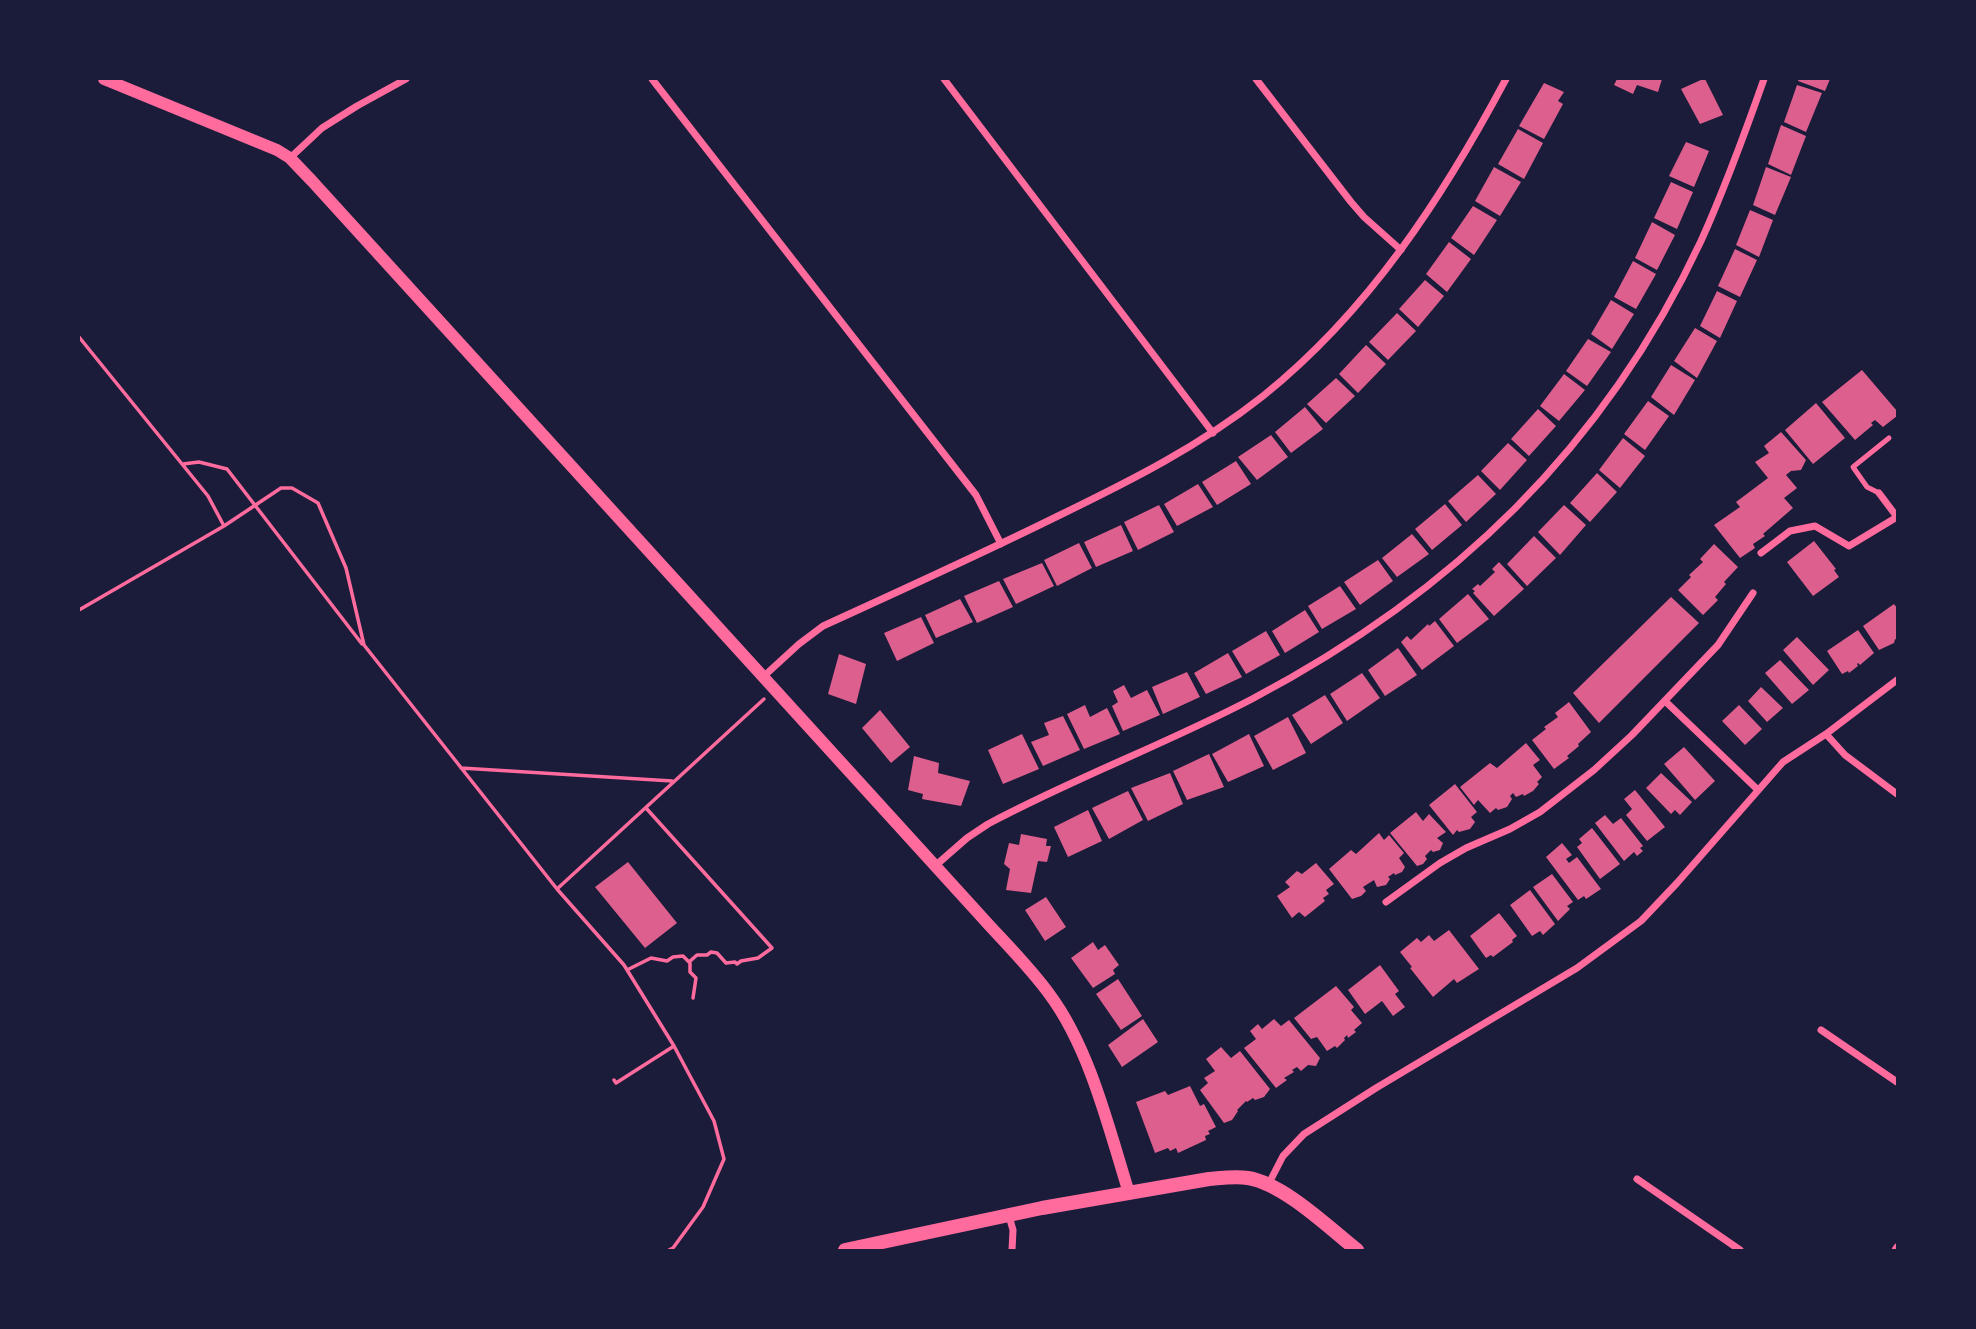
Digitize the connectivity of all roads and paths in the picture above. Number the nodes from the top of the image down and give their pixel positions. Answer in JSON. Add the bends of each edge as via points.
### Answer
{"nodes":[{"id":1,"x":104,"y":79,"type":"edge"},
{"id":2,"x":407,"y":79,"type":"edge"},
{"id":3,"x":652,"y":79,"type":"edge"},
{"id":4,"x":944,"y":79,"type":"edge"},
{"id":5,"x":1256,"y":79,"type":"edge"},
{"id":6,"x":1506,"y":79,"type":"edge"},
{"id":7,"x":1764,"y":79,"type":"edge"},
{"id":8,"x":290,"y":159,"type":"junction"},
{"id":9,"x":1401,"y":250,"type":"junction"},
{"id":10,"x":79,"y":337,"type":"edge"},
{"id":11,"x":1213,"y":433,"type":"junction"},
{"id":12,"x":1888,"y":438,"type":"dead end"},
{"id":13,"x":183,"y":464,"type":"junction"},
{"id":14,"x":1879,"y":494,"type":"joint"},
{"id":15,"x":255,"y":505,"type":"junction"},
{"id":16,"x":1897,"y":517,"type":"edge"},
{"id":17,"x":225,"y":526,"type":"junction"},
{"id":18,"x":1001,"y":544,"type":"junction"},
{"id":19,"x":1760,"y":553,"type":"dead end"},
{"id":20,"x":1753,"y":593,"type":"dead end"},
{"id":21,"x":79,"y":610,"type":"edge"},
{"id":22,"x":364,"y":645,"type":"junction"},
{"id":23,"x":763,"y":677,"type":"junction"},
{"id":24,"x":1897,"y":681,"type":"edge"},
{"id":25,"x":774,"y":689,"type":"junction"},
{"id":26,"x":1665,"y":701,"type":"junction"},
{"id":27,"x":1826,"y":734,"type":"junction"},
{"id":28,"x":461,"y":768,"type":"junction"},
{"id":29,"x":674,"y":782,"type":"junction"},
{"id":30,"x":1758,"y":790,"type":"junction"},
{"id":31,"x":1897,"y":794,"type":"edge"},
{"id":32,"x":646,"y":807,"type":"junction"},
{"id":33,"x":935,"y":866,"type":"junction"},
{"id":34,"x":557,"y":889,"type":"junction"},
{"id":35,"x":1386,"y":902,"type":"dead end"},
{"id":36,"x":689,"y":962,"type":"junction"},
{"id":37,"x":627,"y":970,"type":"junction"},
{"id":38,"x":693,"y":998,"type":"dead end"},
{"id":39,"x":1821,"y":1030,"type":"dead end"},
{"id":40,"x":674,"y":1046,"type":"junction"},
{"id":41,"x":614,"y":1080,"type":"dead end"},
{"id":42,"x":1897,"y":1082,"type":"edge"},
{"id":43,"x":1637,"y":1179,"type":"dead end"},
{"id":44,"x":1268,"y":1185,"type":"junction"},
{"id":45,"x":1129,"y":1193,"type":"junction"},
{"id":46,"x":1009,"y":1216,"type":"junction"},
{"id":47,"x":669,"y":1250,"type":"edge"},
{"id":48,"x":845,"y":1250,"type":"edge"},
{"id":49,"x":1012,"y":1250,"type":"edge"},
{"id":50,"x":1357,"y":1250,"type":"edge"},
{"id":51,"x":1740,"y":1250,"type":"edge"}],
"edges":[{"from":1,"to":8,"type":"street","via":[[248,137]]},
{"from":2,"to":8,"type":"street","via":[[322,128]]},
{"from":3,"to":18,"type":"street","via":[[976,495]]},
{"from":4,"to":11,"type":"street"},
{"from":5,"to":9,"type":"street","via":[[1351,202]]},
{"from":6,"to":9,"type":"street","via":[[1448,182]]},
{"from":7,"to":33,"type":"street","via":[[1714,212],[1653,333],[1592,422],[1498,526],[1404,605],[1330,654],[1203,723],[988,824]]},
{"from":8,"to":23,"type":"street"},
{"from":9,"to":11,"type":"street","via":[[1301,363]]},
{"from":10,"to":13,"type":"path"},
{"from":11,"to":18,"type":"street","via":[[1159,466]]},
{"from":12,"to":14,"type":"lane","via":[[1853,467],[1867,487]]},
{"from":13,"to":15,"type":"path","via":[[199,462],[227,469]]},
{"from":13,"to":17,"type":"path"},
{"from":14,"to":16,"type":"street"},
{"from":15,"to":17,"type":"path"},
{"from":15,"to":22,"type":"path"},
{"from":15,"to":22,"type":"path","via":[[281,488],[292,488],[317,503],[346,568]]},
{"from":16,"to":19,"type":"street","via":[[1849,546],[1815,526],[1790,531]]},
{"from":17,"to":21,"type":"path"},
{"from":18,"to":23,"type":"street","via":[[824,626]]},
{"from":20,"to":26,"type":"street","via":[[1718,645]]},
{"from":22,"to":28,"type":"path"},
{"from":23,"to":25,"type":"street"},
{"from":24,"to":27,"type":"street"},
{"from":25,"to":29,"type":"path"},
{"from":25,"to":33,"type":"street"},
{"from":26,"to":30,"type":"street"},
{"from":26,"to":35,"type":"street","via":[[1614,753],[1540,812],[1457,853]]},
{"from":27,"to":30,"type":"street","via":[[1783,762]]},
{"from":27,"to":31,"type":"street","via":[[1845,755]]},
{"from":28,"to":29,"type":"path"},
{"from":28,"to":34,"type":"path"},
{"from":29,"to":32,"type":"path"},
{"from":30,"to":44,"type":"street","via":[[1641,921],[1577,968],[1304,1134],[1283,1156]]},
{"from":32,"to":34,"type":"path"},
{"from":32,"to":36,"type":"path","via":[[772,948],[737,964],[726,963],[710,952]]},
{"from":33,"to":45,"type":"street","via":[[1050,995],[1064,1017],[1090,1076]]},
{"from":34,"to":37,"type":"path"},
{"from":36,"to":37,"type":"path","via":[[683,956],[667,961],[651,958]]},
{"from":36,"to":38,"type":"path","via":[[696,978]]},
{"from":37,"to":40,"type":"path"},
{"from":39,"to":42,"type":"street"},
{"from":40,"to":41,"type":"path","via":[[616,1083]]},
{"from":40,"to":47,"type":"path","via":[[714,1121],[724,1159],[703,1207]]},
{"from":43,"to":51,"type":"street"},
{"from":44,"to":45,"type":"main road","via":[[1248,1178],[1224,1178]]},
{"from":44,"to":50,"type":"main road"},
{"from":45,"to":46,"type":"main road"},
{"from":46,"to":48,"type":"main road"},
{"from":46,"to":49,"type":"street"}]}
